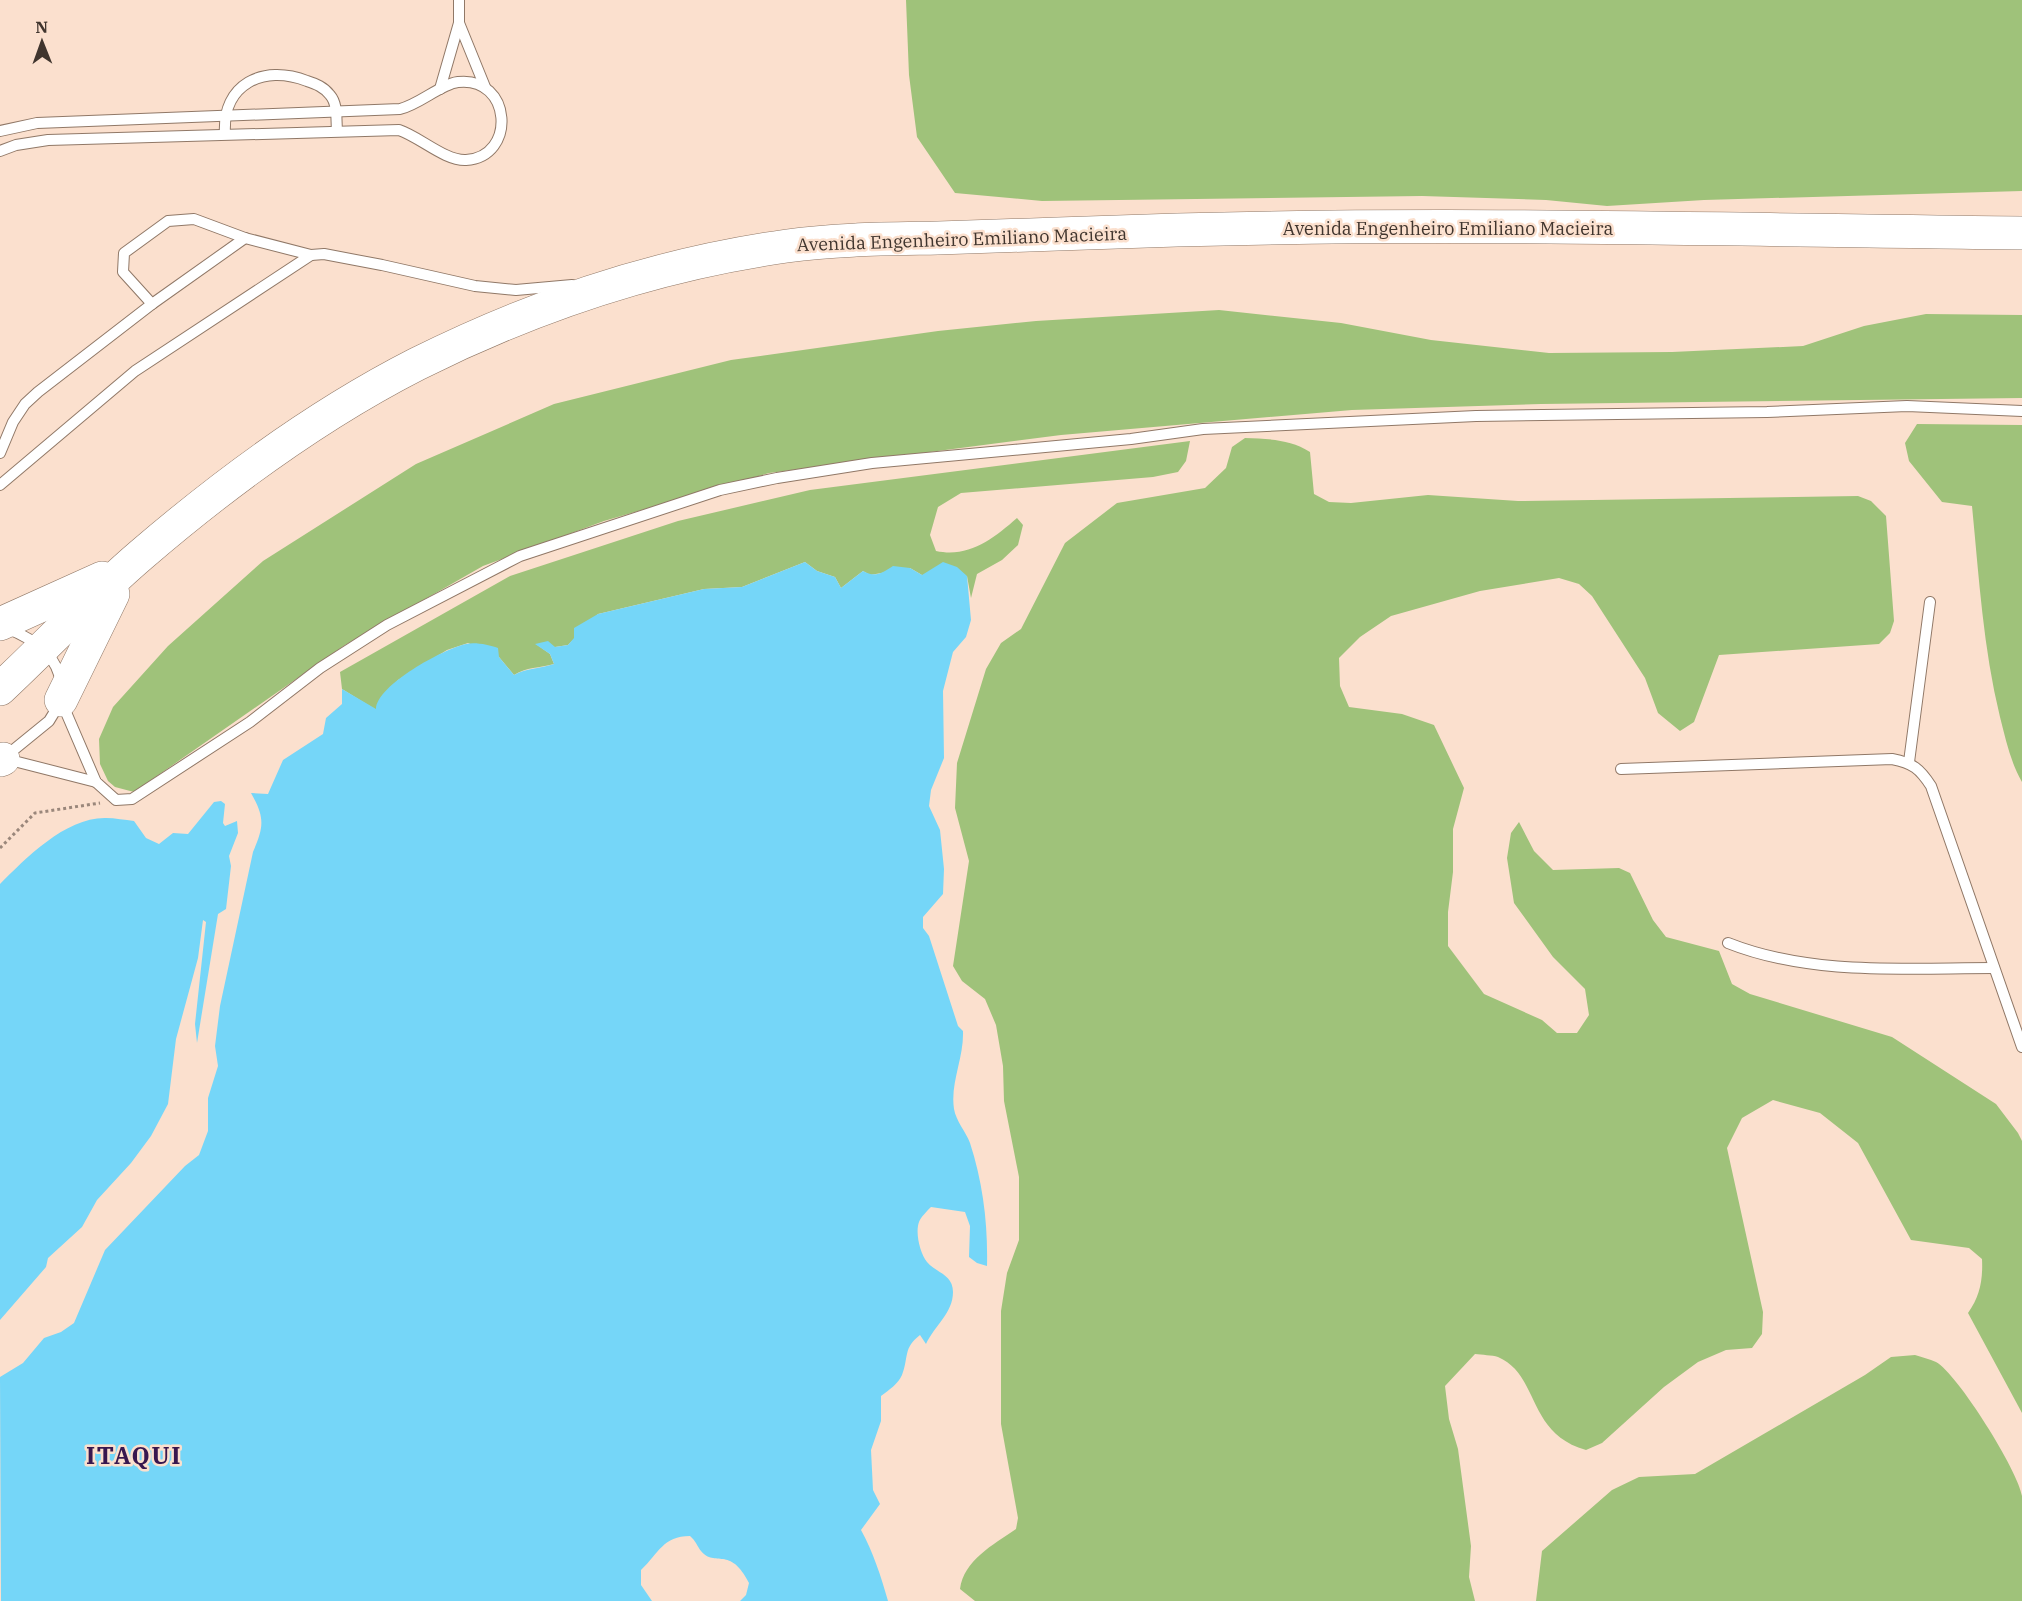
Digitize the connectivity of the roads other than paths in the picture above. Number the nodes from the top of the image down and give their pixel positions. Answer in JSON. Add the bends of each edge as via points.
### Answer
{"nodes":[{"id":1,"x":459,"y":0,"type":"edge"},
{"id":2,"x":459,"y":23,"type":"junction"},
{"id":3,"x":485,"y":87,"type":"junction"},
{"id":4,"x":440,"y":89,"type":"junction"},
{"id":5,"x":336,"y":111,"type":"junction"},
{"id":6,"x":224,"y":116,"type":"junction"},
{"id":7,"x":0,"y":131,"type":"edge"},
{"id":8,"x":336,"y":131,"type":"junction"},
{"id":9,"x":225,"y":134,"type":"junction"},
{"id":10,"x":0,"y":151,"type":"edge"},
{"id":11,"x":2022,"y":233,"type":"edge"},
{"id":12,"x":245,"y":238,"type":"junction"},
{"id":13,"x":311,"y":255,"type":"junction"},
{"id":14,"x":632,"y":279,"type":"junction"},
{"id":15,"x":152,"y":304,"type":"junction"},
{"id":16,"x":2022,"y":411,"type":"edge"},
{"id":17,"x":0,"y":453,"type":"edge"},
{"id":18,"x":0,"y":485,"type":"edge"},
{"id":19,"x":138,"y":558,"type":"junction"},
{"id":20,"x":1930,"y":602,"type":"dead end"},
{"id":21,"x":0,"y":625,"type":"edge"},
{"id":22,"x":43,"y":649,"type":"junction"},
{"id":23,"x":0,"y":689,"type":"edge"},
{"id":24,"x":61,"y":700,"type":"junction"},
{"id":25,"x":1,"y":759,"type":"edge"},
{"id":26,"x":1909,"y":762,"type":"junction"},
{"id":27,"x":1621,"y":769,"type":"dead end"},
{"id":28,"x":96,"y":782,"type":"junction"},
{"id":29,"x":1728,"y":943,"type":"dead end"},
{"id":30,"x":1994,"y":968,"type":"junction"},
{"id":31,"x":2022,"y":1047,"type":"edge"}],
"edges":[{"from":1,"to":2,"type":"lane"},
{"from":2,"to":3,"type":"lane"},
{"from":2,"to":4,"type":"lane"},
{"from":3,"to":4,"type":"lane","via":[[457,82]]},
{"from":3,"to":8,"type":"lane","via":[[501,107],[503,125],[497,142],[484,154],[467,160],[449,157],[399,130]]},
{"from":4,"to":5,"type":"lane","via":[[421,102],[400,109]]},
{"from":5,"to":6,"type":"lane"},
{"from":5,"to":6,"type":"lane","via":[[332,96],[321,87],[276,74],[257,78],[242,88],[229,102]]},
{"from":5,"to":8,"type":"lane"},
{"from":6,"to":7,"type":"lane","via":[[37,123]]},
{"from":6,"to":9,"type":"lane"},
{"from":8,"to":9,"type":"lane"},
{"from":9,"to":10,"type":"lane","via":[[48,140]]},
{"from":11,"to":14,"type":"highway","name":"Avenida Engenheiro Emiliano Macieira","via":[[1482,227],[1238,229],[861,240],[791,245],[677,266]]},
{"from":12,"to":13,"type":"lane"},
{"from":12,"to":15,"type":"lane"},
{"from":12,"to":15,"type":"lane","via":[[194,219],[168,221],[124,253],[123,272]]},
{"from":13,"to":14,"type":"lane","via":[[324,254],[475,286],[516,290]]},
{"from":13,"to":18,"type":"lane","via":[[135,371]]},
{"from":14,"to":19,"type":"highway","name":"Avenida Engenheiro Emiliano Macieira","via":[[561,302],[481,335],[416,365],[339,408],[231,481]]},
{"from":15,"to":17,"type":"lane","via":[[25,404]]},
{"from":16,"to":28,"type":"lane","via":[[1907,406],[1476,416],[1203,429],[872,463],[777,478],[720,490],[520,556],[387,625],[132,799],[116,800]]},
{"from":19,"to":21,"type":"highway","via":[[96,582]]},
{"from":19,"to":22,"type":"highway","name":"Avenida Engenheiro Emiliano Macieira"},
{"from":19,"to":24,"type":"highway","via":[[99,617]]},
{"from":20,"to":26,"type":"lane"},
{"from":21,"to":22,"type":"lane"},
{"from":22,"to":23,"type":"highway","name":"Avenida Engenheiro Emiliano Macieira"},
{"from":22,"to":24,"type":"lane","via":[[60,678]]},
{"from":24,"to":25,"type":"lane","via":[[49,721]]},
{"from":24,"to":28,"type":"lane"},
{"from":25,"to":28,"type":"lane"},
{"from":26,"to":27,"type":"lane","via":[[1892,759]]},
{"from":26,"to":30,"type":"lane","via":[[1919,768],[1931,786]]},
{"from":29,"to":30,"type":"lane","via":[[1776,959],[1860,968]]},
{"from":30,"to":31,"type":"lane"}]}
